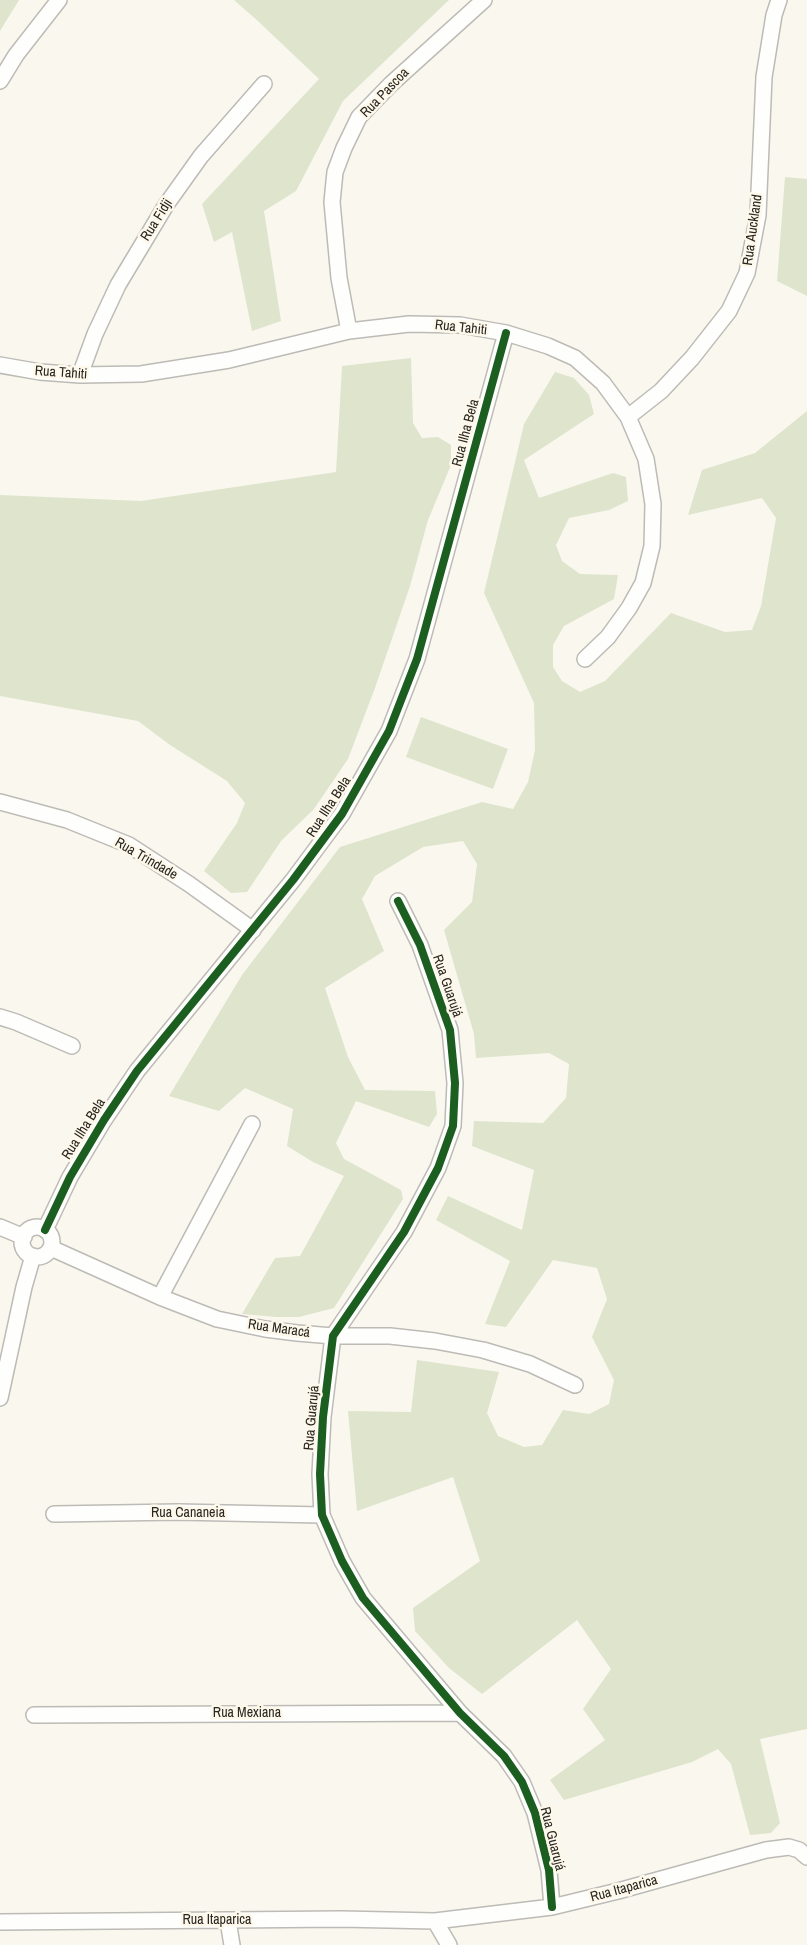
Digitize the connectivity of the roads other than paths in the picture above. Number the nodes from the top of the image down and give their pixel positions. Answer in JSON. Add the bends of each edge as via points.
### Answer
{"nodes":[{"id":1,"x":59,"y":0,"type":"edge"},
{"id":2,"x":484,"y":0,"type":"edge"},
{"id":3,"x":779,"y":0,"type":"edge"},
{"id":4,"x":0,"y":81,"type":"edge"},
{"id":5,"x":264,"y":84,"type":"dead end"},
{"id":6,"x":350,"y":331,"type":"junction"},
{"id":7,"x":506,"y":334,"type":"junction"},
{"id":8,"x":0,"y":365,"type":"edge"},
{"id":9,"x":80,"y":375,"type":"junction"},
{"id":10,"x":628,"y":417,"type":"junction"},
{"id":11,"x":585,"y":659,"type":"dead end"},
{"id":12,"x":0,"y":802,"type":"edge"},
{"id":13,"x":398,"y":901,"type":"dead end"},
{"id":14,"x":252,"y":930,"type":"junction"},
{"id":15,"x":0,"y":1017,"type":"edge"},
{"id":16,"x":72,"y":1046,"type":"dead end"},
{"id":17,"x":252,"y":1124,"type":"dead end"},
{"id":18,"x":0,"y":1227,"type":"edge"},
{"id":19,"x":45,"y":1230,"type":"junction"},
{"id":20,"x":24,"y":1237,"type":"junction"},
{"id":21,"x":51,"y":1248,"type":"junction"},
{"id":22,"x":33,"y":1256,"type":"junction"},
{"id":23,"x":160,"y":1297,"type":"junction"},
{"id":24,"x":333,"y":1336,"type":"junction"},
{"id":25,"x":575,"y":1385,"type":"dead end"},
{"id":26,"x":0,"y":1398,"type":"edge"},
{"id":27,"x":54,"y":1514,"type":"dead end"},
{"id":28,"x":322,"y":1515,"type":"junction"},
{"id":29,"x":460,"y":1713,"type":"junction"},
{"id":30,"x":34,"y":1715,"type":"dead end"},
{"id":31,"x":807,"y":1857,"type":"edge"},
{"id":32,"x":552,"y":1907,"type":"junction"},
{"id":33,"x":228,"y":1921,"type":"junction"},
{"id":34,"x":435,"y":1921,"type":"junction"},
{"id":35,"x":0,"y":1922,"type":"edge"},
{"id":36,"x":232,"y":1945,"type":"edge"},
{"id":37,"x":449,"y":1945,"type":"edge"}],
"edges":[{"from":1,"to":4,"type":"street"},
{"from":2,"to":6,"type":"street","name":"Rua Pascoa","via":[[391,84],[360,117],[344,148],[336,172],[332,202],[340,278]]},
{"from":3,"to":10,"type":"street","name":"Rua Auckland","via":[[764,77],[758,215],[747,273],[729,311],[692,358],[661,391]]},
{"from":5,"to":9,"type":"street","name":"Rua Fidji","via":[[201,156],[166,205],[118,285]]},
{"from":6,"to":7,"type":"street","name":"Rua Tahiti","via":[[418,324],[460,325]]},
{"from":6,"to":9,"type":"street","name":"Rua Tahiti","via":[[219,362],[141,374]]},
{"from":7,"to":10,"type":"street","name":"Rua Tahiti","via":[[575,358],[603,383]]},
{"from":7,"to":14,"type":"street","name":"Rua Ilha Bela","via":[[416,659],[390,731],[342,814]]},
{"from":8,"to":9,"type":"street","name":"Rua Tahiti"},
{"from":10,"to":11,"type":"street","name":"Rua Tahiti","via":[[646,459],[653,504],[652,546],[643,583],[629,608],[608,637]]},
{"from":12,"to":14,"type":"street","name":"Rua Trindade","via":[[67,820],[128,845]]},
{"from":13,"to":24,"type":"street","name":"Rua Guarujá","via":[[426,960],[450,1030],[455,1083],[453,1126],[438,1168],[404,1232]]},
{"from":14,"to":19,"type":"street","name":"Rua Ilha Bela","via":[[137,1071],[70,1177]]},
{"from":15,"to":16,"type":"street"},
{"from":17,"to":23,"type":"street"},
{"from":18,"to":20,"type":"street"},
{"from":19,"to":20,"type":"street","via":[[30,1229]]},
{"from":19,"to":21,"type":"street","via":[[51,1237]]},
{"from":20,"to":22,"type":"street","via":[[23,1247]]},
{"from":21,"to":22,"type":"street","via":[[43,1256]]},
{"from":21,"to":23,"type":"street","name":"Rua Maracá"},
{"from":22,"to":26,"type":"street"},
{"from":23,"to":24,"type":"street","name":"Rua Maracá","via":[[236,1323]]},
{"from":24,"to":25,"type":"street","name":"Rua Maracá","via":[[390,1336],[483,1350],[530,1364]]},
{"from":24,"to":28,"type":"street","name":"Rua Guarujá","via":[[323,1417]]},
{"from":27,"to":28,"type":"street","name":"Rua Cananeia"},
{"from":28,"to":29,"type":"street","name":"Rua Guarujá","via":[[362,1598]]},
{"from":29,"to":30,"type":"street","name":"Rua Mexiana"},
{"from":29,"to":32,"type":"street","name":"Rua Guarujá","via":[[504,1756],[522,1782],[535,1813],[549,1870]]},
{"from":31,"to":32,"type":"street","name":"Rua Itaparica","via":[[789,1847],[766,1850]]},
{"from":32,"to":34,"type":"street","name":"Rua Itaparica"},
{"from":33,"to":34,"type":"street","name":"Rua Itaparica"},
{"from":33,"to":35,"type":"street","name":"Rua Itaparica"},
{"from":33,"to":36,"type":"street"},
{"from":34,"to":37,"type":"street"}]}
